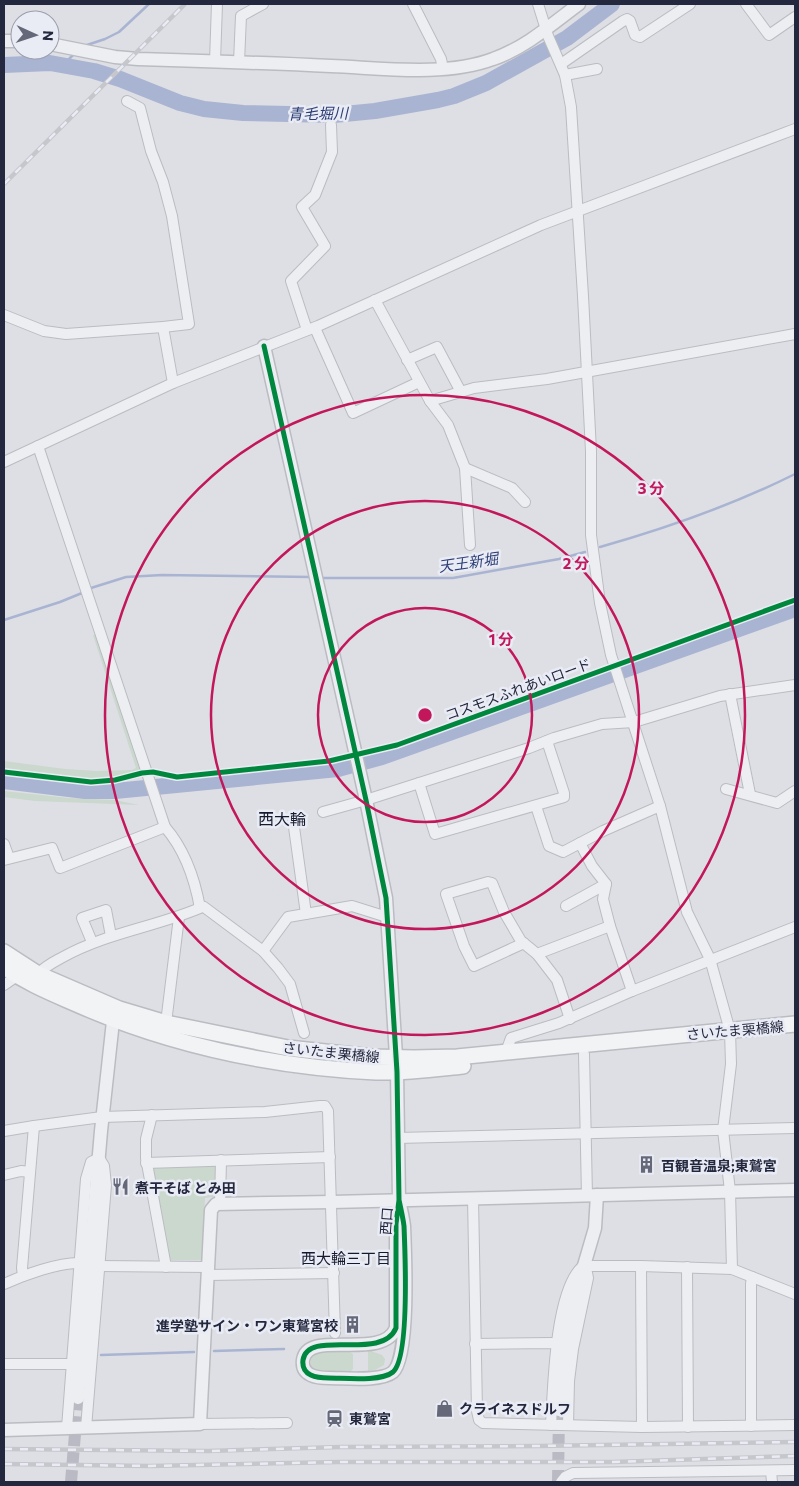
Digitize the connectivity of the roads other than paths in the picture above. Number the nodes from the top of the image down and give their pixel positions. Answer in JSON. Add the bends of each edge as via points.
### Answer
{"nodes":[{"id":1,"x":218,"y":4,"type":"edge"},
{"id":2,"x":263,"y":4,"type":"edge"},
{"id":3,"x":413,"y":4,"type":"edge"},
{"id":4,"x":538,"y":4,"type":"edge"},
{"id":5,"x":579,"y":4,"type":"edge"},
{"id":6,"x":690,"y":4,"type":"edge"},
{"id":7,"x":746,"y":4,"type":"edge"},
{"id":8,"x":795,"y":17,"type":"edge"},
{"id":9,"x":547,"y":33,"type":"junction"},
{"id":10,"x":60,"y":46,"type":"edge"},
{"id":11,"x":559,"y":60,"type":"junction"},
{"id":12,"x":215,"y":61,"type":"junction"},
{"id":13,"x":239,"y":62,"type":"junction"},
{"id":14,"x":597,"y":69,"type":"dead end"},
{"id":15,"x":443,"y":70,"type":"junction"},
{"id":16,"x":565,"y":75,"type":"junction"},
{"id":17,"x":127,"y":101,"type":"dead end"},
{"id":18,"x":331,"y":124,"type":"dead end"},
{"id":19,"x":795,"y":129,"type":"edge"},
{"id":20,"x":577,"y":211,"type":"junction"},
{"id":21,"x":375,"y":300,"type":"junction"},
{"id":22,"x":4,"y":315,"type":"edge"},
{"id":23,"x":163,"y":327,"type":"junction"},
{"id":24,"x":311,"y":329,"type":"junction"},
{"id":25,"x":795,"y":334,"type":"edge"},
{"id":26,"x":264,"y":346,"type":"junction"},
{"id":27,"x":407,"y":360,"type":"junction"},
{"id":28,"x":587,"y":372,"type":"junction"},
{"id":29,"x":419,"y":382,"type":"junction"},
{"id":30,"x":173,"y":383,"type":"junction"},
{"id":31,"x":461,"y":392,"type":"junction"},
{"id":32,"x":430,"y":401,"type":"junction"},
{"id":33,"x":38,"y":446,"type":"junction"},
{"id":34,"x":4,"y":462,"type":"edge"},
{"id":35,"x":465,"y":468,"type":"junction"},
{"id":36,"x":525,"y":502,"type":"dead end"},
{"id":37,"x":470,"y":545,"type":"dead end"},
{"id":38,"x":795,"y":685,"type":"edge"},
{"id":39,"x":730,"y":694,"type":"junction"},
{"id":40,"x":634,"y":722,"type":"junction"},
{"id":41,"x":547,"y":741,"type":"junction"},
{"id":42,"x":419,"y":783,"type":"junction"},
{"id":43,"x":726,"y":789,"type":"dead end"},
{"id":44,"x":795,"y":791,"type":"edge"},
{"id":45,"x":750,"y":794,"type":"junction"},
{"id":46,"x":366,"y":800,"type":"junction"},
{"id":47,"x":536,"y":806,"type":"junction"},
{"id":48,"x":660,"y":806,"type":"junction"},
{"id":49,"x":323,"y":812,"type":"dead end"},
{"id":50,"x":293,"y":820,"type":"dead end"},
{"id":51,"x":165,"y":828,"type":"junction"},
{"id":52,"x":580,"y":843,"type":"junction"},
{"id":53,"x":4,"y":844,"type":"edge"},
{"id":54,"x":6,"y":859,"type":"edge"},
{"id":55,"x":606,"y":884,"type":"junction"},
{"id":56,"x":199,"y":906,"type":"junction"},
{"id":57,"x":566,"y":906,"type":"dead end"},
{"id":58,"x":306,"y":914,"type":"junction"},
{"id":59,"x":179,"y":917,"type":"junction"},
{"id":60,"x":387,"y":918,"type":"junction"},
{"id":61,"x":610,"y":926,"type":"junction"},
{"id":62,"x":795,"y":927,"type":"edge"},
{"id":63,"x":111,"y":936,"type":"junction"},
{"id":64,"x":92,"y":942,"type":"junction"},
{"id":65,"x":524,"y":943,"type":"junction"},
{"id":66,"x":263,"y":951,"type":"junction"},
{"id":67,"x":4,"y":952,"type":"edge"},
{"id":68,"x":537,"y":954,"type":"junction"},
{"id":69,"x":710,"y":959,"type":"junction"},
{"id":70,"x":4,"y":967,"type":"edge"},
{"id":71,"x":38,"y":974,"type":"junction"},
{"id":72,"x":17,"y":976,"type":"junction"},
{"id":73,"x":4,"y":985,"type":"edge"},
{"id":74,"x":632,"y":991,"type":"junction"},
{"id":75,"x":116,"y":1015,"type":"junction"},
{"id":76,"x":570,"y":1019,"type":"junction"},
{"id":77,"x":166,"y":1023,"type":"junction"},
{"id":78,"x":795,"y":1024,"type":"edge"},
{"id":79,"x":304,"y":1033,"type":"dead end"},
{"id":80,"x":795,"y":1034,"type":"edge"},
{"id":81,"x":731,"y":1035,"type":"junction"},
{"id":82,"x":506,"y":1052,"type":"junction"},
{"id":83,"x":584,"y":1054,"type":"junction"},
{"id":84,"x":397,"y":1065,"type":"junction"},
{"id":85,"x":152,"y":1115,"type":"junction"},
{"id":86,"x":102,"y":1117,"type":"junction"},
{"id":87,"x":34,"y":1126,"type":"junction"},
{"id":88,"x":795,"y":1128,"type":"edge"},
{"id":89,"x":723,"y":1130,"type":"junction"},
{"id":90,"x":4,"y":1131,"type":"edge"},
{"id":91,"x":586,"y":1133,"type":"junction"},
{"id":92,"x":397,"y":1138,"type":"junction"},
{"id":93,"x":330,"y":1157,"type":"junction"},
{"id":94,"x":99,"y":1158,"type":"junction"},
{"id":95,"x":221,"y":1160,"type":"junction"},
{"id":96,"x":146,"y":1162,"type":"junction"},
{"id":97,"x":30,"y":1172,"type":"junction"},
{"id":98,"x":4,"y":1175,"type":"edge"},
{"id":99,"x":795,"y":1190,"type":"edge"},
{"id":100,"x":730,"y":1191,"type":"junction"},
{"id":101,"x":592,"y":1195,"type":"junction"},
{"id":102,"x":473,"y":1198,"type":"junction"},
{"id":103,"x":399,"y":1200,"type":"junction"},
{"id":104,"x":332,"y":1202,"type":"junction"},
{"id":105,"x":220,"y":1203,"type":"junction"},
{"id":106,"x":80,"y":1264,"type":"junction"},
{"id":107,"x":99,"y":1266,"type":"junction"},
{"id":108,"x":583,"y":1266,"type":"junction"},
{"id":109,"x":641,"y":1266,"type":"junction"},
{"id":110,"x":166,"y":1267,"type":"junction"},
{"id":111,"x":687,"y":1267,"type":"junction"},
{"id":112,"x":732,"y":1269,"type":"junction"},
{"id":113,"x":208,"y":1271,"type":"junction"},
{"id":114,"x":334,"y":1272,"type":"junction"},
{"id":115,"x":24,"y":1276,"type":"junction"},
{"id":116,"x":752,"y":1277,"type":"junction"},
{"id":117,"x":4,"y":1284,"type":"edge"},
{"id":118,"x":795,"y":1294,"type":"edge"},
{"id":119,"x":335,"y":1333,"type":"dead end"},
{"id":120,"x":475,"y":1344,"type":"junction"},
{"id":121,"x":556,"y":1344,"type":"junction"},
{"id":122,"x":4,"y":1364,"type":"edge"},
{"id":123,"x":72,"y":1364,"type":"junction"},
{"id":124,"x":78,"y":1398,"type":"tunnel mouth"},
{"id":125,"x":559,"y":1410,"type":"tunnel mouth"},
{"id":126,"x":287,"y":1423,"type":"dead end"},
{"id":127,"x":200,"y":1424,"type":"junction"},
{"id":128,"x":551,"y":1424,"type":"junction"},
{"id":129,"x":568,"y":1425,"type":"junction"},
{"id":130,"x":795,"y":1425,"type":"edge"},
{"id":131,"x":751,"y":1426,"type":"junction"},
{"id":132,"x":642,"y":1427,"type":"junction"},
{"id":133,"x":688,"y":1427,"type":"junction"},
{"id":134,"x":67,"y":1428,"type":"junction"},
{"id":135,"x":86,"y":1428,"type":"junction"},
{"id":136,"x":4,"y":1430,"type":"edge"},
{"id":137,"x":795,"y":1470,"type":"edge"},
{"id":138,"x":772,"y":1471,"type":"junction"},
{"id":139,"x":561,"y":1482,"type":"edge"},
{"id":140,"x":772,"y":1482,"type":"edge"}],
"edges":[{"from":1,"to":12,"type":"street"},
{"from":2,"to":13,"type":"street","via":[[241,16]]},
{"from":3,"to":15,"type":"street","via":[[441,59]]},
{"from":4,"to":9,"type":"street"},
{"from":5,"to":9,"type":"street"},
{"from":6,"to":11,"type":"street","via":[[640,37],[635,35],[630,21],[622,21]]},
{"from":7,"to":8,"type":"street","via":[[768,35]]},
{"from":9,"to":11,"type":"street"},
{"from":9,"to":15,"type":"street","via":[[503,56],[476,65]]},
{"from":10,"to":12,"type":"street","via":[[138,59]]},
{"from":11,"to":16,"type":"street"},
{"from":12,"to":13,"type":"street"},
{"from":13,"to":15,"type":"street"},
{"from":14,"to":16,"type":"street"},
{"from":16,"to":20,"type":"street","via":[[571,107]]},
{"from":17,"to":23,"type":"street","via":[[140,108],[172,216],[182,277],[189,324]]},
{"from":18,"to":24,"type":"street","via":[[332,152],[315,195],[302,207],[326,246],[291,280]]},
{"from":19,"to":20,"type":"street"},
{"from":20,"to":21,"type":"street"},
{"from":20,"to":28,"type":"street"},
{"from":21,"to":24,"type":"street"},
{"from":21,"to":27,"type":"street"},
{"from":22,"to":23,"type":"street","via":[[44,331],[66,334]]},
{"from":23,"to":30,"type":"street"},
{"from":24,"to":26,"type":"street"},
{"from":24,"to":29,"type":"street","via":[[353,413]]},
{"from":25,"to":28,"type":"street"},
{"from":26,"to":30,"type":"street"},
{"from":26,"to":46,"type":"street"},
{"from":27,"to":29,"type":"street"},
{"from":27,"to":31,"type":"street","via":[[437,347]]},
{"from":28,"to":31,"type":"street"},
{"from":28,"to":40,"type":"street","via":[[591,535],[611,655]]},
{"from":29,"to":32,"type":"street"},
{"from":30,"to":33,"type":"street"},
{"from":31,"to":32,"type":"street"},
{"from":32,"to":35,"type":"street","via":[[448,425]]},
{"from":33,"to":34,"type":"street"},
{"from":33,"to":51,"type":"street"},
{"from":35,"to":36,"type":"street","via":[[512,488]]},
{"from":35,"to":37,"type":"street"},
{"from":38,"to":39,"type":"street"},
{"from":39,"to":40,"type":"street"},
{"from":39,"to":45,"type":"street"},
{"from":40,"to":41,"type":"street","via":[[602,724]]},
{"from":40,"to":48,"type":"street"},
{"from":41,"to":42,"type":"street"},
{"from":41,"to":47,"type":"street","via":[[565,795]]},
{"from":42,"to":46,"type":"street"},
{"from":42,"to":47,"type":"street","via":[[435,834]]},
{"from":43,"to":45,"type":"street"},
{"from":44,"to":45,"type":"street","via":[[777,803]]},
{"from":46,"to":49,"type":"street"},
{"from":46,"to":60,"type":"street","via":[[386,898]]},
{"from":47,"to":52,"type":"street","via":[[549,846],[563,852]]},
{"from":48,"to":52,"type":"street"},
{"from":48,"to":69,"type":"street","via":[[687,912]]},
{"from":50,"to":58,"type":"street"},
{"from":51,"to":54,"type":"street","via":[[60,868],[52,848]]},
{"from":51,"to":56,"type":"street","via":[[193,875]]},
{"from":52,"to":55,"type":"street"},
{"from":53,"to":54,"type":"street"},
{"from":55,"to":57,"type":"street"},
{"from":55,"to":61,"type":"street","via":[[603,899]]},
{"from":56,"to":59,"type":"street"},
{"from":56,"to":66,"type":"street"},
{"from":58,"to":60,"type":"street","via":[[352,906]]},
{"from":58,"to":66,"type":"street","via":[[288,917]]},
{"from":59,"to":63,"type":"street"},
{"from":59,"to":77,"type":"street"},
{"from":60,"to":84,"type":"street"},
{"from":61,"to":68,"type":"street"},
{"from":61,"to":74,"type":"street"},
{"from":62,"to":69,"type":"street"},
{"from":63,"to":64,"type":"street"},
{"from":63,"to":64,"type":"street","via":[[106,910],[82,918]]},
{"from":64,"to":71,"type":"street","via":[[44,967]]},
{"from":65,"to":65,"type":"street","via":[[504,912],[492,883],[446,894],[474,966]]},
{"from":65,"to":68,"type":"street"},
{"from":66,"to":79,"type":"street","via":[[290,984]]},
{"from":67,"to":71,"type":"main road","name":"さいたま栗橋線"},
{"from":68,"to":76,"type":"street","via":[[557,980]]},
{"from":69,"to":74,"type":"street"},
{"from":69,"to":81,"type":"street"},
{"from":70,"to":72,"type":"main road","name":"さいたま栗橋線"},
{"from":71,"to":75,"type":"main road","name":"さいたま栗橋線"},
{"from":72,"to":73,"type":"street"},
{"from":72,"to":75,"type":"main road","name":"さいたま栗橋線"},
{"from":74,"to":76,"type":"street"},
{"from":75,"to":77,"type":"main road","name":"さいたま栗橋線"},
{"from":75,"to":84,"type":"main road","name":"さいたま栗橋線","via":[[166,1038],[245,1056],[326,1068]]},
{"from":75,"to":86,"type":"street"},
{"from":76,"to":82,"type":"street","via":[[511,1038]]},
{"from":77,"to":84,"type":"main road","name":"さいたま栗橋線","via":[[288,1048],[372,1057]]},
{"from":78,"to":81,"type":"main road","name":"さいたま栗橋線"},
{"from":80,"to":81,"type":"main road","name":"さいたま栗橋線"},
{"from":81,"to":82,"type":"main road","name":"さいたま栗橋線"},
{"from":81,"to":83,"type":"main road","name":"さいたま栗橋線"},
{"from":81,"to":89,"type":"street"},
{"from":82,"to":84,"type":"main road","name":"さいたま栗橋線"},
{"from":83,"to":84,"type":"main road","name":"さいたま栗橋線"},
{"from":83,"to":91,"type":"street"},
{"from":84,"to":92,"type":"street"},
{"from":85,"to":86,"type":"street"},
{"from":85,"to":93,"type":"street","via":[[265,1112],[325,1106]]},
{"from":85,"to":96,"type":"street","via":[[146,1139]]},
{"from":86,"to":87,"type":"street"},
{"from":86,"to":94,"type":"street"},
{"from":87,"to":90,"type":"street"},
{"from":87,"to":97,"type":"street"},
{"from":88,"to":89,"type":"street"},
{"from":89,"to":91,"type":"street"},
{"from":89,"to":100,"type":"street"},
{"from":91,"to":92,"type":"street"},
{"from":91,"to":101,"type":"street"},
{"from":92,"to":103,"type":"street"},
{"from":93,"to":95,"type":"street"},
{"from":93,"to":104,"type":"street"},
{"from":94,"to":106,"type":"street","via":[[91,1162],[86,1179]]},
{"from":94,"to":107,"type":"street","via":[[104,1166],[106,1185]]},
{"from":94,"to":124,"type":"street"},
{"from":95,"to":96,"type":"street"},
{"from":95,"to":105,"type":"street"},
{"from":96,"to":110,"type":"street"},
{"from":97,"to":98,"type":"street"},
{"from":97,"to":115,"type":"street"},
{"from":99,"to":100,"type":"street"},
{"from":100,"to":101,"type":"street"},
{"from":100,"to":112,"type":"street"},
{"from":101,"to":102,"type":"street"},
{"from":101,"to":108,"type":"street","via":[[595,1228]]},
{"from":102,"to":103,"type":"street"},
{"from":102,"to":120,"type":"street"},
{"from":103,"to":103,"type":"street","name":"西口","via":[[404,1224],[404,1330],[395,1369],[375,1377],[322,1378],[309,1375],[303,1361],[312,1348],[383,1342],[394,1331],[397,1321],[396,1224]]},
{"from":103,"to":104,"type":"street"},
{"from":104,"to":105,"type":"street"},
{"from":104,"to":114,"type":"street"},
{"from":105,"to":113,"type":"street","via":[[211,1210]]},
{"from":106,"to":115,"type":"street","via":[[69,1263]]},
{"from":106,"to":123,"type":"street"},
{"from":107,"to":110,"type":"street"},
{"from":107,"to":135,"type":"street"},
{"from":108,"to":109,"type":"street"},
{"from":108,"to":121,"type":"street","via":[[572,1279]]},
{"from":108,"to":125,"type":"street","via":[[565,1339]]},
{"from":108,"to":129,"type":"street","via":[[588,1278],[573,1349]]},
{"from":109,"to":111,"type":"street"},
{"from":109,"to":132,"type":"street"},
{"from":110,"to":113,"type":"street"},
{"from":111,"to":112,"type":"street"},
{"from":111,"to":133,"type":"street"},
{"from":112,"to":116,"type":"street"},
{"from":113,"to":114,"type":"street"},
{"from":113,"to":127,"type":"street"},
{"from":114,"to":119,"type":"street"},
{"from":115,"to":117,"type":"street"},
{"from":116,"to":118,"type":"street"},
{"from":116,"to":131,"type":"street"},
{"from":120,"to":121,"type":"street"},
{"from":120,"to":128,"type":"street","via":[[476,1412],[479,1420],[483,1423]]},
{"from":121,"to":128,"type":"street"},
{"from":122,"to":123,"type":"street"},
{"from":123,"to":134,"type":"street"},
{"from":126,"to":127,"type":"street"},
{"from":127,"to":135,"type":"street"},
{"from":128,"to":129,"type":"street"},
{"from":129,"to":132,"type":"street"},
{"from":130,"to":131,"type":"street"},
{"from":131,"to":133,"type":"street"},
{"from":132,"to":133,"type":"street"},
{"from":134,"to":135,"type":"street"},
{"from":134,"to":136,"type":"street"},
{"from":137,"to":138,"type":"street"},
{"from":138,"to":139,"type":"street","via":[[573,1473]]},
{"from":138,"to":140,"type":"street"}]}
